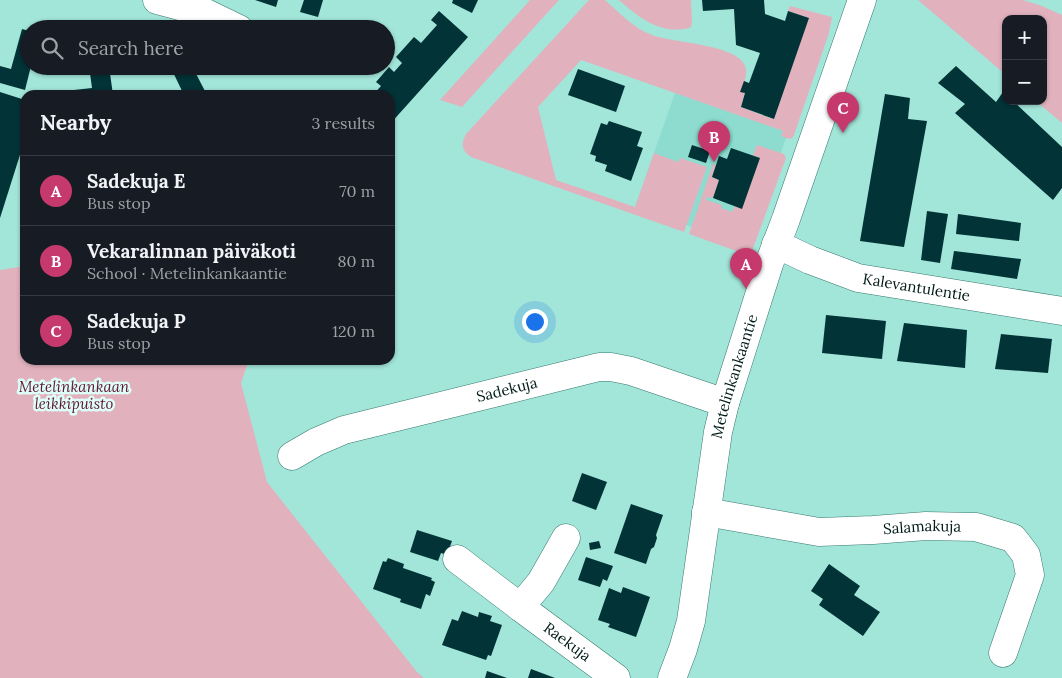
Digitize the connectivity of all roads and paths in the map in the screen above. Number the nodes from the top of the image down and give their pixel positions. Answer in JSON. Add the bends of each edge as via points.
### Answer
{"nodes":[{"id":1,"x":157,"y":0,"type":"edge"},
{"id":2,"x":862,"y":0,"type":"edge"},
{"id":3,"x":220,"y":20,"type":"edge"},
{"id":4,"x":776,"y":244,"type":"junction"},
{"id":5,"x":1062,"y":311,"type":"edge"},
{"id":6,"x":725,"y":403,"type":"junction"},
{"id":7,"x":292,"y":456,"type":"dead end"},
{"id":8,"x":706,"y":512,"type":"junction"},
{"id":9,"x":566,"y":538,"type":"dead end"},
{"id":10,"x":457,"y":559,"type":"dead end"},
{"id":11,"x":520,"y":607,"type":"junction"},
{"id":12,"x":1003,"y":653,"type":"dead end"},
{"id":13,"x":616,"y":678,"type":"edge"},
{"id":14,"x":672,"y":678,"type":"edge"}],
"edges":[{"from":1,"to":3,"type":"street"},
{"from":2,"to":4,"type":"street","name":"Metelinkankaantie"},
{"from":4,"to":5,"type":"street","name":"Kalevantulentie","via":[[858,278]]},
{"from":4,"to":6,"type":"street","name":"Metelinkankaantie"},
{"from":6,"to":7,"type":"street","name":"Sadekuja","via":[[631,370],[599,367],[344,430]]},
{"from":6,"to":8,"type":"street","name":"Metelinkankaantie"},
{"from":8,"to":12,"type":"street","name":"Salamakuja","via":[[819,532],[926,526],[976,527],[1013,538],[1026,555],[1030,575]]},
{"from":8,"to":14,"type":"street","name":"Metelinkankaantie","via":[[691,621]]},
{"from":9,"to":11,"type":"street","via":[[541,582]]},
{"from":10,"to":11,"type":"street","name":"Raekuja"},
{"from":11,"to":13,"type":"street","name":"Raekuja"}]}
